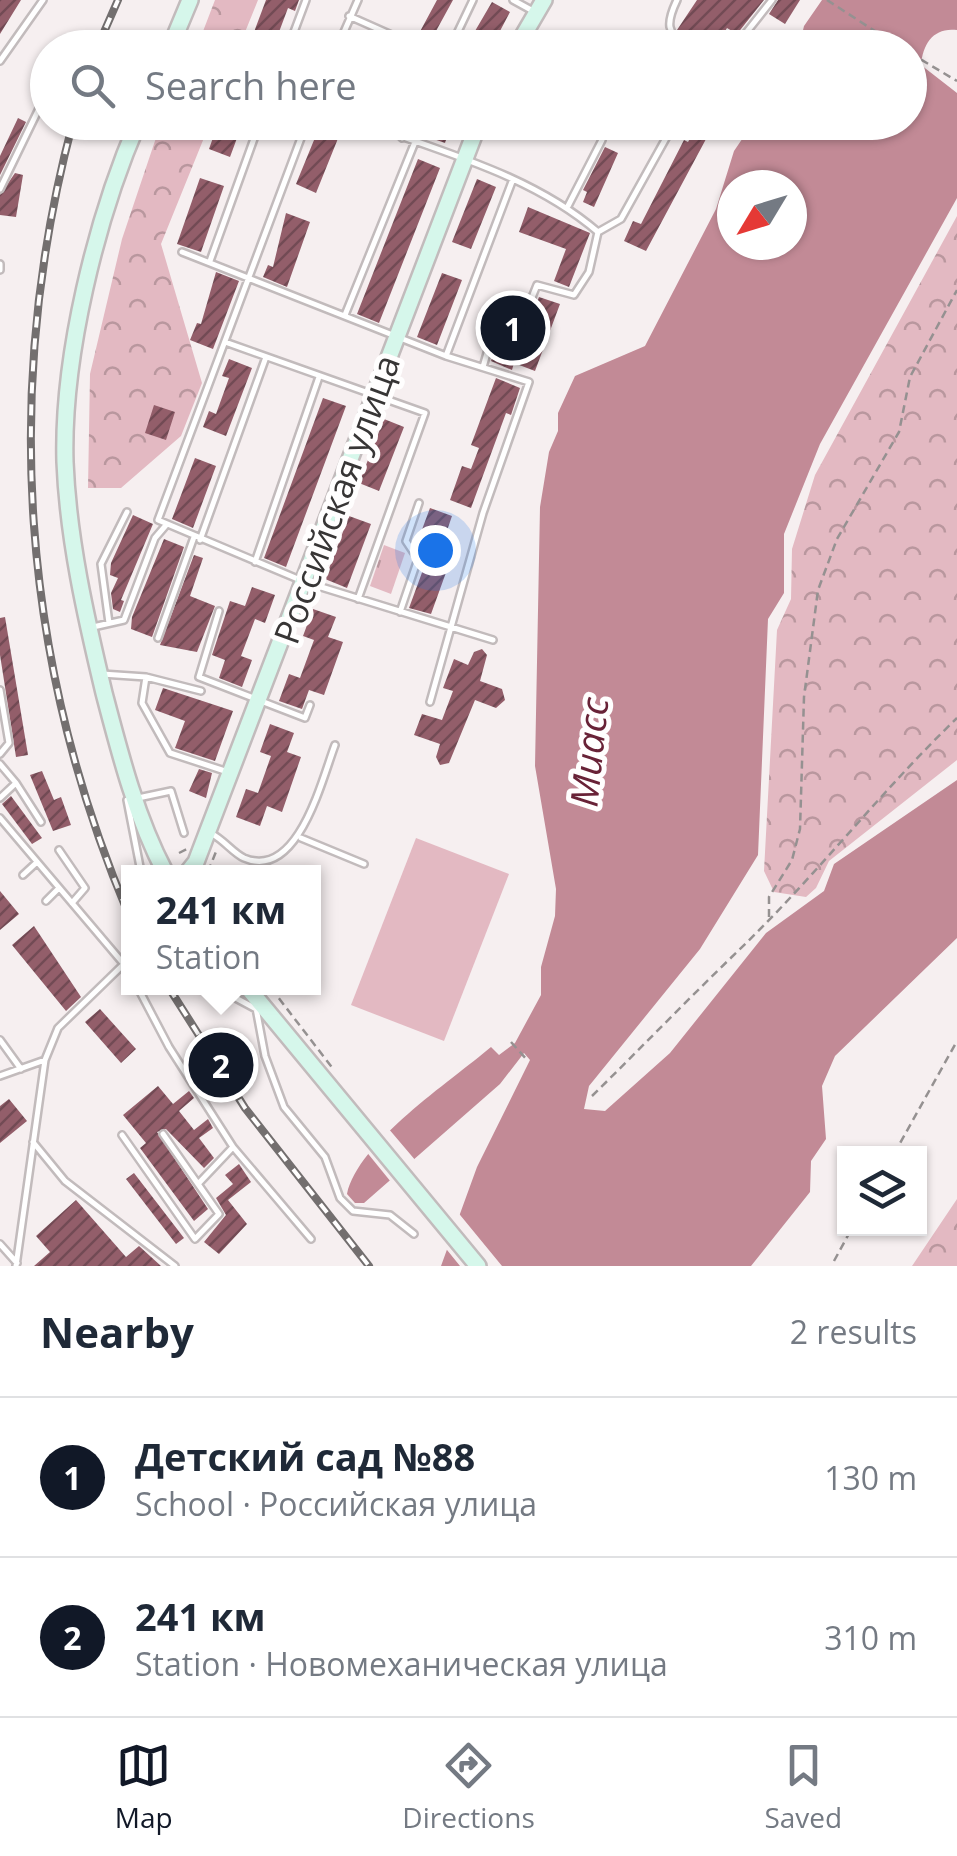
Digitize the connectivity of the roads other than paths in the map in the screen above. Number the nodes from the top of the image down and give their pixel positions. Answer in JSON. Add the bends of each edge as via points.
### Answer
{"nodes":[{"id":1,"x":43,"y":0,"type":"edge"},
{"id":2,"x":190,"y":0,"type":"edge"},
{"id":3,"x":306,"y":0,"type":"edge"},
{"id":4,"x":358,"y":0,"type":"edge"},
{"id":5,"x":473,"y":0,"type":"edge"},
{"id":6,"x":513,"y":0,"type":"edge"},
{"id":7,"x":677,"y":0,"type":"edge"},
{"id":8,"x":772,"y":0,"type":"edge"},
{"id":9,"x":540,"y":6,"type":"edge"},
{"id":10,"x":350,"y":16,"type":"junction"},
{"id":11,"x":178,"y":30,"type":"edge"},
{"id":12,"x":295,"y":30,"type":"edge"},
{"id":13,"x":344,"y":30,"type":"edge"},
{"id":14,"x":381,"y":30,"type":"edge"},
{"id":15,"x":458,"y":30,"type":"edge"},
{"id":16,"x":526,"y":30,"type":"edge"},
{"id":17,"x":669,"y":30,"type":"edge"},
{"id":18,"x":748,"y":30,"type":"edge"},
{"id":19,"x":0,"y":61,"type":"edge"},
{"id":20,"x":30,"y":127,"type":"edge"},
{"id":21,"x":132,"y":140,"type":"edge"},
{"id":22,"x":254,"y":140,"type":"edge"},
{"id":23,"x":300,"y":140,"type":"edge"},
{"id":24,"x":408,"y":140,"type":"edge"},
{"id":25,"x":471,"y":140,"type":"edge"},
{"id":26,"x":602,"y":140,"type":"dead end"},
{"id":27,"x":665,"y":140,"type":"edge"},
{"id":28,"x":415,"y":142,"type":"junction"},
{"id":29,"x":463,"y":160,"type":"junction"},
{"id":30,"x":513,"y":179,"type":"junction"},
{"id":31,"x":0,"y":189,"type":"edge"},
{"id":32,"x":568,"y":206,"type":"junction"},
{"id":33,"x":598,"y":232,"type":"junction"},
{"id":34,"x":182,"y":252,"type":"dead end"},
{"id":35,"x":210,"y":261,"type":"junction"},
{"id":36,"x":248,"y":278,"type":"junction"},
{"id":37,"x":345,"y":316,"type":"junction"},
{"id":38,"x":397,"y":335,"type":"junction"},
{"id":39,"x":225,"y":342,"type":"junction"},
{"id":40,"x":446,"y":356,"type":"junction"},
{"id":41,"x":266,"y":357,"type":"junction"},
{"id":42,"x":484,"y":368,"type":"junction"},
{"id":43,"x":319,"y":377,"type":"junction"},
{"id":44,"x":373,"y":397,"type":"junction"},
{"id":45,"x":418,"y":503,"type":"dead end"},
{"id":46,"x":127,"y":512,"type":"dead end"},
{"id":47,"x":166,"y":524,"type":"junction"},
{"id":48,"x":197,"y":539,"type":"junction"},
{"id":49,"x":255,"y":562,"type":"junction"},
{"id":50,"x":305,"y":582,"type":"junction"},
{"id":51,"x":358,"y":599,"type":"junction"},
{"id":52,"x":219,"y":612,"type":"dead end"},
{"id":53,"x":400,"y":612,"type":"junction"},
{"id":54,"x":109,"y":624,"type":"junction"},
{"id":55,"x":90,"y":628,"type":"junction"},
{"id":56,"x":452,"y":628,"type":"junction"},
{"id":57,"x":158,"y":638,"type":"dead end"},
{"id":58,"x":493,"y":640,"type":"dead end"},
{"id":59,"x":100,"y":674,"type":"junction"},
{"id":60,"x":146,"y":677,"type":"junction"},
{"id":61,"x":0,"y":690,"type":"edge"},
{"id":62,"x":202,"y":691,"type":"dead end"},
{"id":63,"x":260,"y":701,"type":"junction"},
{"id":64,"x":430,"y":702,"type":"dead end"},
{"id":65,"x":310,"y":706,"type":"dead end"},
{"id":66,"x":118,"y":743,"type":"junction"},
{"id":67,"x":335,"y":746,"type":"dead end"},
{"id":68,"x":0,"y":754,"type":"edge"},
{"id":69,"x":0,"y":764,"type":"edge"},
{"id":70,"x":231,"y":772,"type":"junction"},
{"id":71,"x":16,"y":783,"type":"junction"},
{"id":72,"x":0,"y":798,"type":"edge"},
{"id":73,"x":134,"y":799,"type":"junction"},
{"id":74,"x":0,"y":818,"type":"edge"},
{"id":75,"x":41,"y":822,"type":"dead end"},
{"id":76,"x":208,"y":832,"type":"junction"},
{"id":77,"x":184,"y":833,"type":"dead end"},
{"id":78,"x":301,"y":838,"type":"junction"},
{"id":79,"x":59,"y":850,"type":"dead end"},
{"id":80,"x":36,"y":863,"type":"junction"},
{"id":81,"x":364,"y":864,"type":"dead end"},
{"id":82,"x":140,"y":865,"type":"edge"},
{"id":83,"x":162,"y":865,"type":"edge"},
{"id":84,"x":192,"y":865,"type":"edge"},
{"id":85,"x":23,"y":875,"type":"dead end"},
{"id":86,"x":59,"y":888,"type":"junction"},
{"id":87,"x":46,"y":901,"type":"dead end"},
{"id":88,"x":72,"y":904,"type":"junction"},
{"id":89,"x":121,"y":957,"type":"edge"},
{"id":90,"x":121,"y":970,"type":"edge"},
{"id":91,"x":142,"y":995,"type":"edge"},
{"id":92,"x":231,"y":995,"type":"edge"},
{"id":93,"x":254,"y":995,"type":"edge"},
{"id":94,"x":256,"y":1008,"type":"junction"},
{"id":95,"x":272,"y":1018,"type":"junction"},
{"id":96,"x":0,"y":1040,"type":"edge"},
{"id":97,"x":45,"y":1060,"type":"junction"},
{"id":98,"x":21,"y":1068,"type":"junction"},
{"id":99,"x":0,"y":1076,"type":"edge"},
{"id":100,"x":163,"y":1134,"type":"dead end"},
{"id":101,"x":122,"y":1135,"type":"dead end"},
{"id":102,"x":33,"y":1142,"type":"junction"},
{"id":103,"x":233,"y":1147,"type":"junction"},
{"id":104,"x":198,"y":1184,"type":"junction"},
{"id":105,"x":414,"y":1234,"type":"dead end"},
{"id":106,"x":311,"y":1239,"type":"dead end"},
{"id":107,"x":0,"y":1244,"type":"edge"},
{"id":108,"x":16,"y":1264,"type":"edge"},
{"id":109,"x":175,"y":1266,"type":"edge"},
{"id":110,"x":478,"y":1266,"type":"edge"}],
"edges":[{"from":1,"to":19,"type":"lane"},
{"from":2,"to":11,"type":"main road"},
{"from":3,"to":12,"type":"lane"},
{"from":4,"to":10,"type":"lane"},
{"from":5,"to":15,"type":"lane"},
{"from":6,"to":9,"type":"lane"},
{"from":7,"to":17,"type":"lane"},
{"from":8,"to":18,"type":"lane"},
{"from":9,"to":16,"type":"main road"},
{"from":10,"to":13,"type":"lane"},
{"from":10,"to":14,"type":"lane"},
{"from":20,"to":31,"type":"lane"},
{"from":21,"to":55,"type":"main road","via":[[96,255],[68,398],[67,494]]},
{"from":22,"to":35,"type":"lane"},
{"from":23,"to":36,"type":"lane"},
{"from":24,"to":28,"type":"lane"},
{"from":25,"to":29,"type":"main road","name":"Российская улица"},
{"from":26,"to":32,"type":"lane"},
{"from":27,"to":33,"type":"lane","via":[[621,219]]},
{"from":28,"to":29,"type":"lane"},
{"from":28,"to":37,"type":"lane"},
{"from":29,"to":30,"type":"lane"},
{"from":29,"to":38,"type":"main road","name":"Российская улица"},
{"from":30,"to":32,"type":"lane"},
{"from":30,"to":40,"type":"lane"},
{"from":32,"to":33,"type":"lane"},
{"from":33,"to":42,"type":"lane","via":[[589,272],[574,296],[536,285],[514,342],[492,336]]},
{"from":34,"to":35,"type":"lane"},
{"from":35,"to":36,"type":"lane"},
{"from":36,"to":37,"type":"lane"},
{"from":36,"to":39,"type":"lane"},
{"from":37,"to":38,"type":"lane"},
{"from":38,"to":40,"type":"lane"},
{"from":38,"to":44,"type":"main road","name":"Российская улица"},
{"from":39,"to":41,"type":"lane"},
{"from":39,"to":47,"type":"lane","via":[[158,520]]},
{"from":40,"to":42,"type":"lane"},
{"from":41,"to":43,"type":"lane"},
{"from":41,"to":48,"type":"lane"},
{"from":42,"to":56,"type":"lane","via":[[528,382]]},
{"from":43,"to":44,"type":"lane"},
{"from":43,"to":49,"type":"lane"},
{"from":44,"to":50,"type":"main road","name":"Российская улица"},
{"from":44,"to":51,"type":"lane","via":[[425,413]]},
{"from":45,"to":53,"type":"lane","via":[[406,541],[418,559]]},
{"from":46,"to":54,"type":"lane","via":[[101,564]]},
{"from":47,"to":48,"type":"lane"},
{"from":47,"to":54,"type":"lane","via":[[124,620]]},
{"from":48,"to":49,"type":"lane"},
{"from":48,"to":57,"type":"lane"},
{"from":49,"to":50,"type":"lane"},
{"from":50,"to":51,"type":"lane"},
{"from":50,"to":63,"type":"main road","name":"Российская улица"},
{"from":51,"to":53,"type":"lane"},
{"from":52,"to":63,"type":"lane","via":[[198,677]]},
{"from":53,"to":56,"type":"lane"},
{"from":54,"to":55,"type":"lane"},
{"from":55,"to":59,"type":"main road"},
{"from":56,"to":58,"type":"lane"},
{"from":56,"to":64,"type":"lane"},
{"from":59,"to":60,"type":"lane"},
{"from":59,"to":66,"type":"main road"},
{"from":60,"to":62,"type":"lane"},
{"from":60,"to":70,"type":"lane","via":[[142,703],[170,753]]},
{"from":61,"to":68,"type":"lane","via":[[9,742]]},
{"from":63,"to":65,"type":"lane","via":[[305,718]]},
{"from":63,"to":70,"type":"main road","name":"Российская улица"},
{"from":66,"to":73,"type":"main road"},
{"from":66,"to":82,"type":"lane"},
{"from":67,"to":78,"type":"lane"},
{"from":69,"to":71,"type":"lane"},
{"from":70,"to":76,"type":"main road","name":"Российская улица"},
{"from":71,"to":72,"type":"lane"},
{"from":71,"to":75,"type":"lane"},
{"from":73,"to":77,"type":"lane","via":[[171,791]]},
{"from":73,"to":83,"type":"main road"},
{"from":74,"to":80,"type":"lane"},
{"from":76,"to":78,"type":"lane","via":[[244,858],[266,860]]},
{"from":76,"to":84,"type":"main road","name":"Российская улица"},
{"from":78,"to":81,"type":"lane"},
{"from":79,"to":88,"type":"lane","via":[[85,888]]},
{"from":80,"to":85,"type":"lane"},
{"from":80,"to":86,"type":"lane"},
{"from":86,"to":87,"type":"lane"},
{"from":86,"to":88,"type":"lane"},
{"from":88,"to":89,"type":"lane"},
{"from":90,"to":97,"type":"lane","via":[[58,1028]]},
{"from":91,"to":103,"type":"lane"},
{"from":92,"to":94,"type":"lane"},
{"from":93,"to":95,"type":"main road"},
{"from":94,"to":95,"type":"lane"},
{"from":94,"to":105,"type":"lane","via":[[284,1107],[326,1157],[340,1198],[353,1211],[390,1215]]},
{"from":95,"to":110,"type":"main road"},
{"from":96,"to":98,"type":"lane"},
{"from":97,"to":98,"type":"lane"},
{"from":97,"to":102,"type":"lane"},
{"from":98,"to":99,"type":"lane"},
{"from":100,"to":104,"type":"lane"},
{"from":101,"to":104,"type":"lane","via":[[195,1239],[219,1214]]},
{"from":102,"to":108,"type":"lane"},
{"from":102,"to":109,"type":"lane","via":[[65,1181]]},
{"from":103,"to":104,"type":"lane"},
{"from":103,"to":106,"type":"lane"},
{"from":107,"to":108,"type":"lane"}]}
